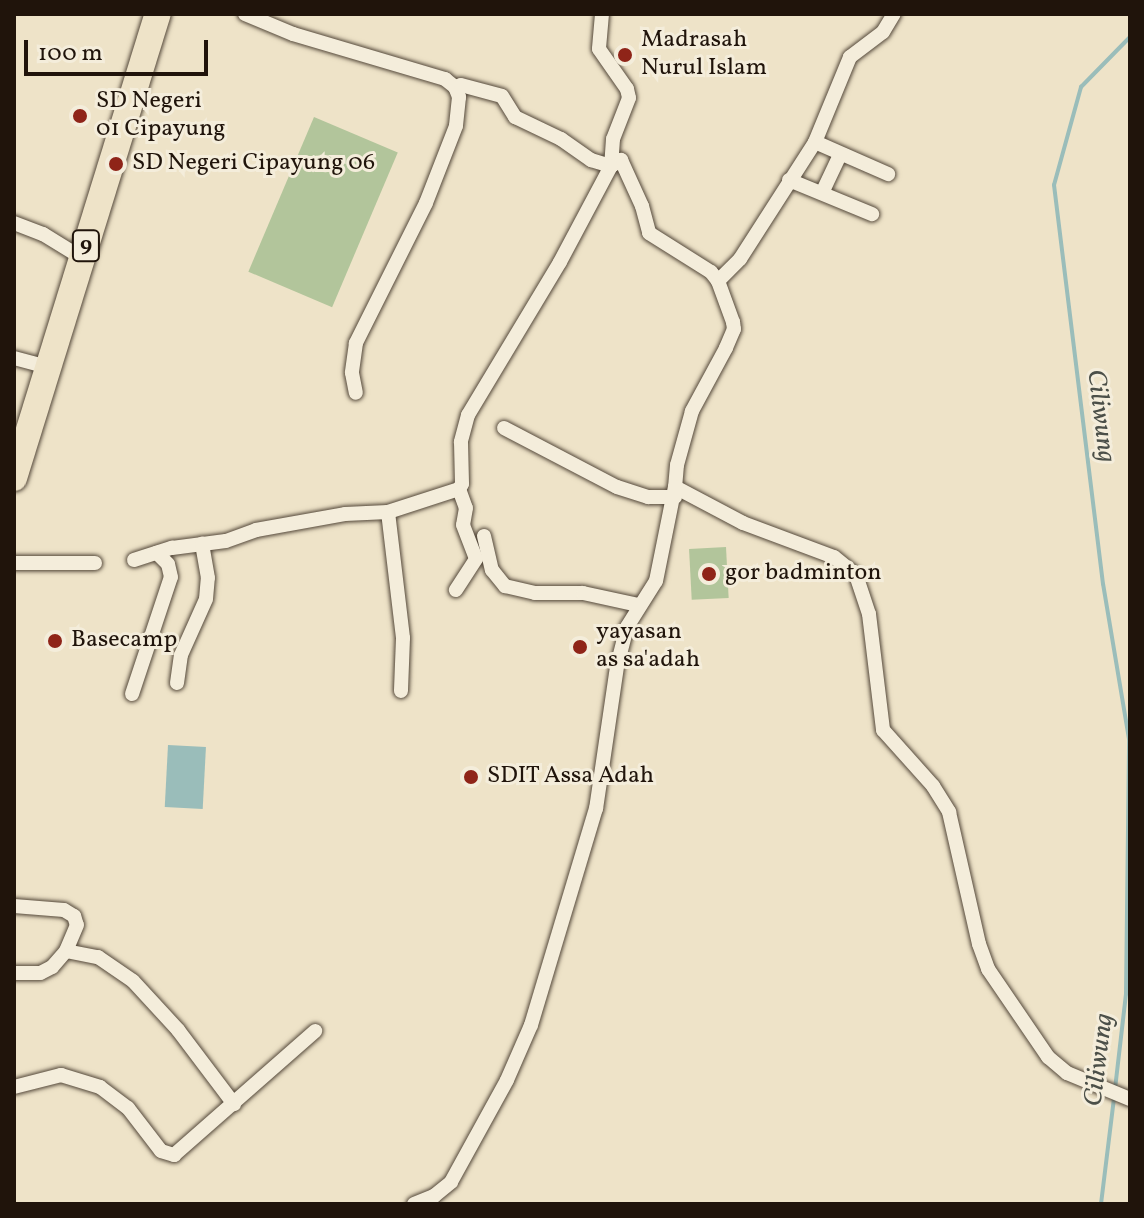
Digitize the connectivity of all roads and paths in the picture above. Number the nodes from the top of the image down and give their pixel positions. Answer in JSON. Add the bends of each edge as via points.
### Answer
{"nodes":[{"id":1,"x":158,"y":14,"type":"edge"},
{"id":2,"x":245,"y":14,"type":"edge"},
{"id":3,"x":602,"y":14,"type":"edge"},
{"id":4,"x":894,"y":14,"type":"edge"},
{"id":5,"x":455,"y":87,"type":"junction"},
{"id":6,"x":815,"y":142,"type":"junction"},
{"id":7,"x":840,"y":155,"type":"junction"},
{"id":8,"x":611,"y":166,"type":"junction"},
{"id":9,"x":888,"y":174,"type":"dead end"},
{"id":10,"x":789,"y":180,"type":"junction"},
{"id":11,"x":822,"y":193,"type":"junction"},
{"id":12,"x":872,"y":214,"type":"dead end"},
{"id":13,"x":14,"y":223,"type":"edge"},
{"id":14,"x":82,"y":258,"type":"junction"},
{"id":15,"x":718,"y":281,"type":"junction"},
{"id":16,"x":14,"y":358,"type":"edge"},
{"id":17,"x":47,"y":367,"type":"junction"},
{"id":18,"x":356,"y":393,"type":"dead end"},
{"id":19,"x":504,"y":428,"type":"dead end"},
{"id":20,"x":14,"y":478,"type":"edge"},
{"id":21,"x":459,"y":489,"type":"junction"},
{"id":22,"x":675,"y":492,"type":"junction"},
{"id":23,"x":388,"y":512,"type":"junction"},
{"id":24,"x":484,"y":536,"type":"dead end"},
{"id":25,"x":202,"y":544,"type":"junction"},
{"id":26,"x":157,"y":553,"type":"junction"},
{"id":27,"x":134,"y":560,"type":"dead end"},
{"id":28,"x":14,"y":563,"type":"edge"},
{"id":29,"x":95,"y":563,"type":"dead end"},
{"id":30,"x":456,"y":590,"type":"dead end"},
{"id":31,"x":638,"y":605,"type":"junction"},
{"id":32,"x":177,"y":683,"type":"dead end"},
{"id":33,"x":401,"y":691,"type":"dead end"},
{"id":34,"x":132,"y":694,"type":"dead end"},
{"id":35,"x":14,"y":906,"type":"edge"},
{"id":36,"x":66,"y":951,"type":"junction"},
{"id":37,"x":14,"y":973,"type":"edge"},
{"id":38,"x":315,"y":1031,"type":"dead end"},
{"id":39,"x":14,"y":1087,"type":"edge"},
{"id":40,"x":1130,"y":1099,"type":"edge"},
{"id":41,"x":234,"y":1104,"type":"junction"},
{"id":42,"x":414,"y":1204,"type":"edge"}],
"edges":[{"from":1,"to":14,"type":"highway","number":"9"},
{"from":2,"to":5,"type":"street","via":[[333,47],[445,79]]},
{"from":3,"to":8,"type":"street","via":[[599,49],[629,98],[613,139]]},
{"from":4,"to":6,"type":"street","via":[[883,32],[850,57]]},
{"from":5,"to":8,"type":"street","via":[[502,96],[515,117]]},
{"from":5,"to":18,"type":"street","via":[[459,107],[451,142],[356,343]]},
{"from":6,"to":7,"type":"street"},
{"from":6,"to":10,"type":"street"},
{"from":7,"to":9,"type":"street"},
{"from":7,"to":11,"type":"street"},
{"from":8,"to":15,"type":"street","via":[[621,160],[649,233],[704,266]]},
{"from":8,"to":21,"type":"street","via":[[468,415]]},
{"from":10,"to":11,"type":"street"},
{"from":10,"to":15,"type":"street","via":[[740,259]]},
{"from":11,"to":12,"type":"street"},
{"from":13,"to":14,"type":"street"},
{"from":14,"to":17,"type":"highway","number":"9"},
{"from":15,"to":22,"type":"street","via":[[734,329],[692,411]]},
{"from":16,"to":17,"type":"street"},
{"from":17,"to":20,"type":"highway","number":"9"},
{"from":19,"to":22,"type":"street","via":[[617,487],[648,497]]},
{"from":21,"to":23,"type":"street"},
{"from":21,"to":30,"type":"street","via":[[466,508],[463,525],[476,559]]},
{"from":22,"to":31,"type":"street","via":[[656,581]]},
{"from":22,"to":40,"type":"street","via":[[834,557],[856,575],[869,614],[885,735],[933,786],[949,812],[988,969],[1048,1057],[1067,1073]]},
{"from":23,"to":25,"type":"street","via":[[323,518]]},
{"from":23,"to":33,"type":"street","via":[[403,638]]},
{"from":24,"to":31,"type":"street","via":[[492,570],[505,586],[535,593],[583,593]]},
{"from":25,"to":26,"type":"street"},
{"from":25,"to":32,"type":"street","via":[[206,599],[181,655]]},
{"from":26,"to":27,"type":"street"},
{"from":26,"to":34,"type":"street","via":[[171,577]]},
{"from":28,"to":29,"type":"street"},
{"from":31,"to":42,"type":"street","via":[[617,666],[596,809],[531,1025],[451,1182]]},
{"from":35,"to":36,"type":"street","via":[[69,912],[77,925]]},
{"from":36,"to":37,"type":"street","via":[[46,971]]},
{"from":36,"to":41,"type":"street","via":[[98,957],[133,981]]},
{"from":38,"to":41,"type":"street"},
{"from":39,"to":41,"type":"street","via":[[61,1075],[100,1087],[120,1100],[169,1155]]}]}
